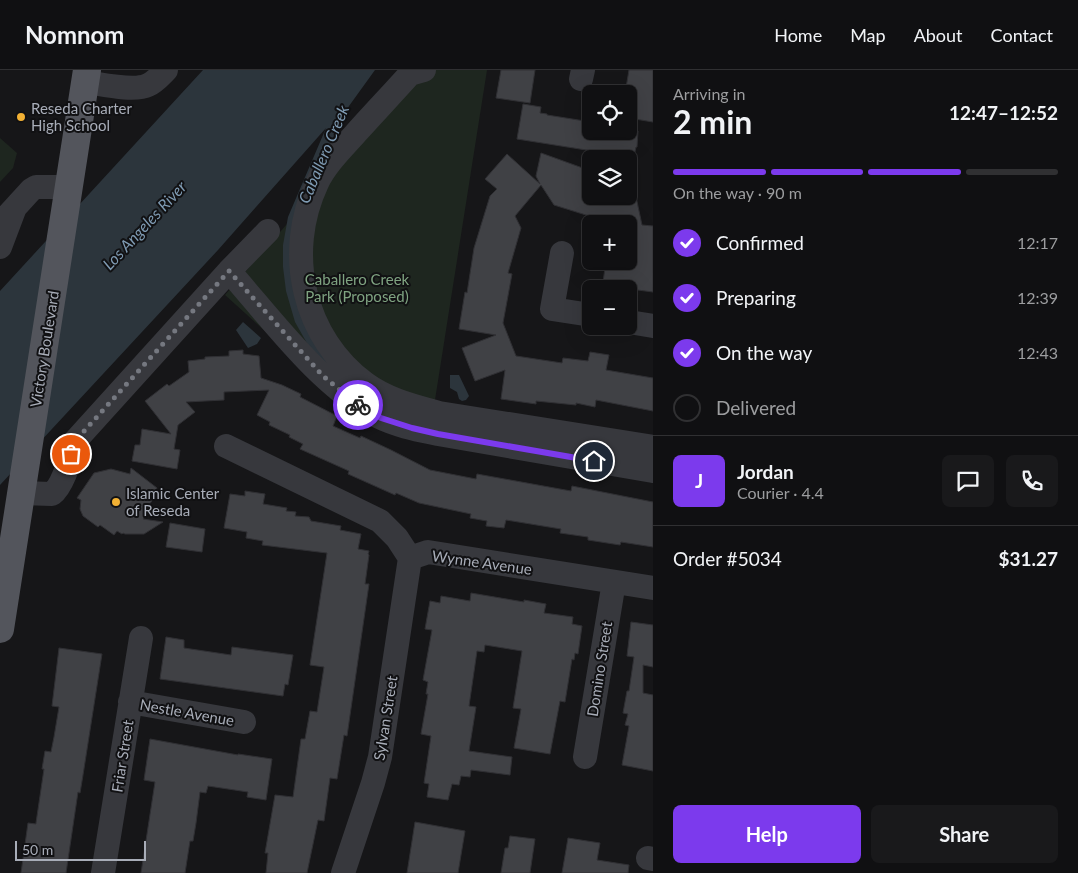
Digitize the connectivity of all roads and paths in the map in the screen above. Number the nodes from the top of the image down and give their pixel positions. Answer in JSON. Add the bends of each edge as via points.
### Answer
{"nodes":[{"id":1,"x":166,"y":70,"type":"edge"},
{"id":2,"x":424,"y":70,"type":"edge"},
{"id":3,"x":86,"y":76,"type":"edge"},
{"id":4,"x":70,"y":177,"type":"junction"},
{"id":5,"x":7,"y":217,"type":"edge"},
{"id":6,"x":268,"y":231,"type":"dead end"},
{"id":7,"x":0,"y":247,"type":"edge"},
{"id":8,"x":562,"y":253,"type":"dead end"},
{"id":9,"x":229,"y":271,"type":"junction"},
{"id":10,"x":582,"y":314,"type":"edge"},
{"id":11,"x":637,"y":323,"type":"edge"},
{"id":12,"x":653,"y":326,"type":"edge"},
{"id":13,"x":226,"y":446,"type":"dead end"},
{"id":14,"x":653,"y":447,"type":"edge"},
{"id":15,"x":653,"y":471,"type":"edge"},
{"id":16,"x":20,"y":503,"type":"junction"},
{"id":17,"x":410,"y":558,"type":"junction"},
{"id":18,"x":614,"y":582,"type":"junction"},
{"id":19,"x":4,"y":584,"type":"edge"},
{"id":20,"x":653,"y":588,"type":"edge"},
{"id":21,"x":0,"y":629,"type":"edge"},
{"id":22,"x":141,"y":638,"type":"dead end"},
{"id":23,"x":130,"y":702,"type":"junction"},
{"id":24,"x":244,"y":722,"type":"dead end"},
{"id":25,"x":584,"y":757,"type":"dead end"},
{"id":26,"x":103,"y":873,"type":"edge"},
{"id":27,"x":344,"y":873,"type":"edge"}],
"edges":[{"from":1,"to":3,"type":"street","via":[[146,86],[122,87]]},
{"from":2,"to":14,"type":"street","via":[[410,74],[327,166],[316,184],[304,220],[301,254],[304,289],[312,317],[324,340],[342,363],[366,384],[411,405],[440,413]]},
{"from":3,"to":4,"type":"main road","name":"Victory Boulevard"},
{"from":4,"to":5,"type":"street","via":[[31,190]]},
{"from":4,"to":16,"type":"main road","name":"Victory Boulevard"},
{"from":5,"to":7,"type":"street"},
{"from":6,"to":9,"type":"street"},
{"from":8,"to":10,"type":"street","via":[[552,309]]},
{"from":9,"to":15,"type":"street","via":[[323,376],[352,401],[381,418],[438,434]]},
{"from":9,"to":16,"type":"street","via":[[76,440],[56,491]]},
{"from":11,"to":12,"type":"street"},
{"from":13,"to":17,"type":"street","name":"Wynne Avenue","via":[[380,521]]},
{"from":16,"to":19,"type":"main road","name":"Victory Boulevard"},
{"from":17,"to":18,"type":"street","name":"Wynne Avenue","via":[[428,552]]},
{"from":17,"to":27,"type":"street","name":"Sylvan Street","via":[[380,757]]},
{"from":18,"to":20,"type":"street","name":"Wynne Avenue"},
{"from":18,"to":25,"type":"street","name":"Domino Street"},
{"from":19,"to":21,"type":"main road","name":"Victory Boulevard"},
{"from":22,"to":23,"type":"street","name":"Friar Street"},
{"from":23,"to":24,"type":"street","name":"Nestle Avenue"},
{"from":23,"to":26,"type":"street","name":"Friar Street"}]}
